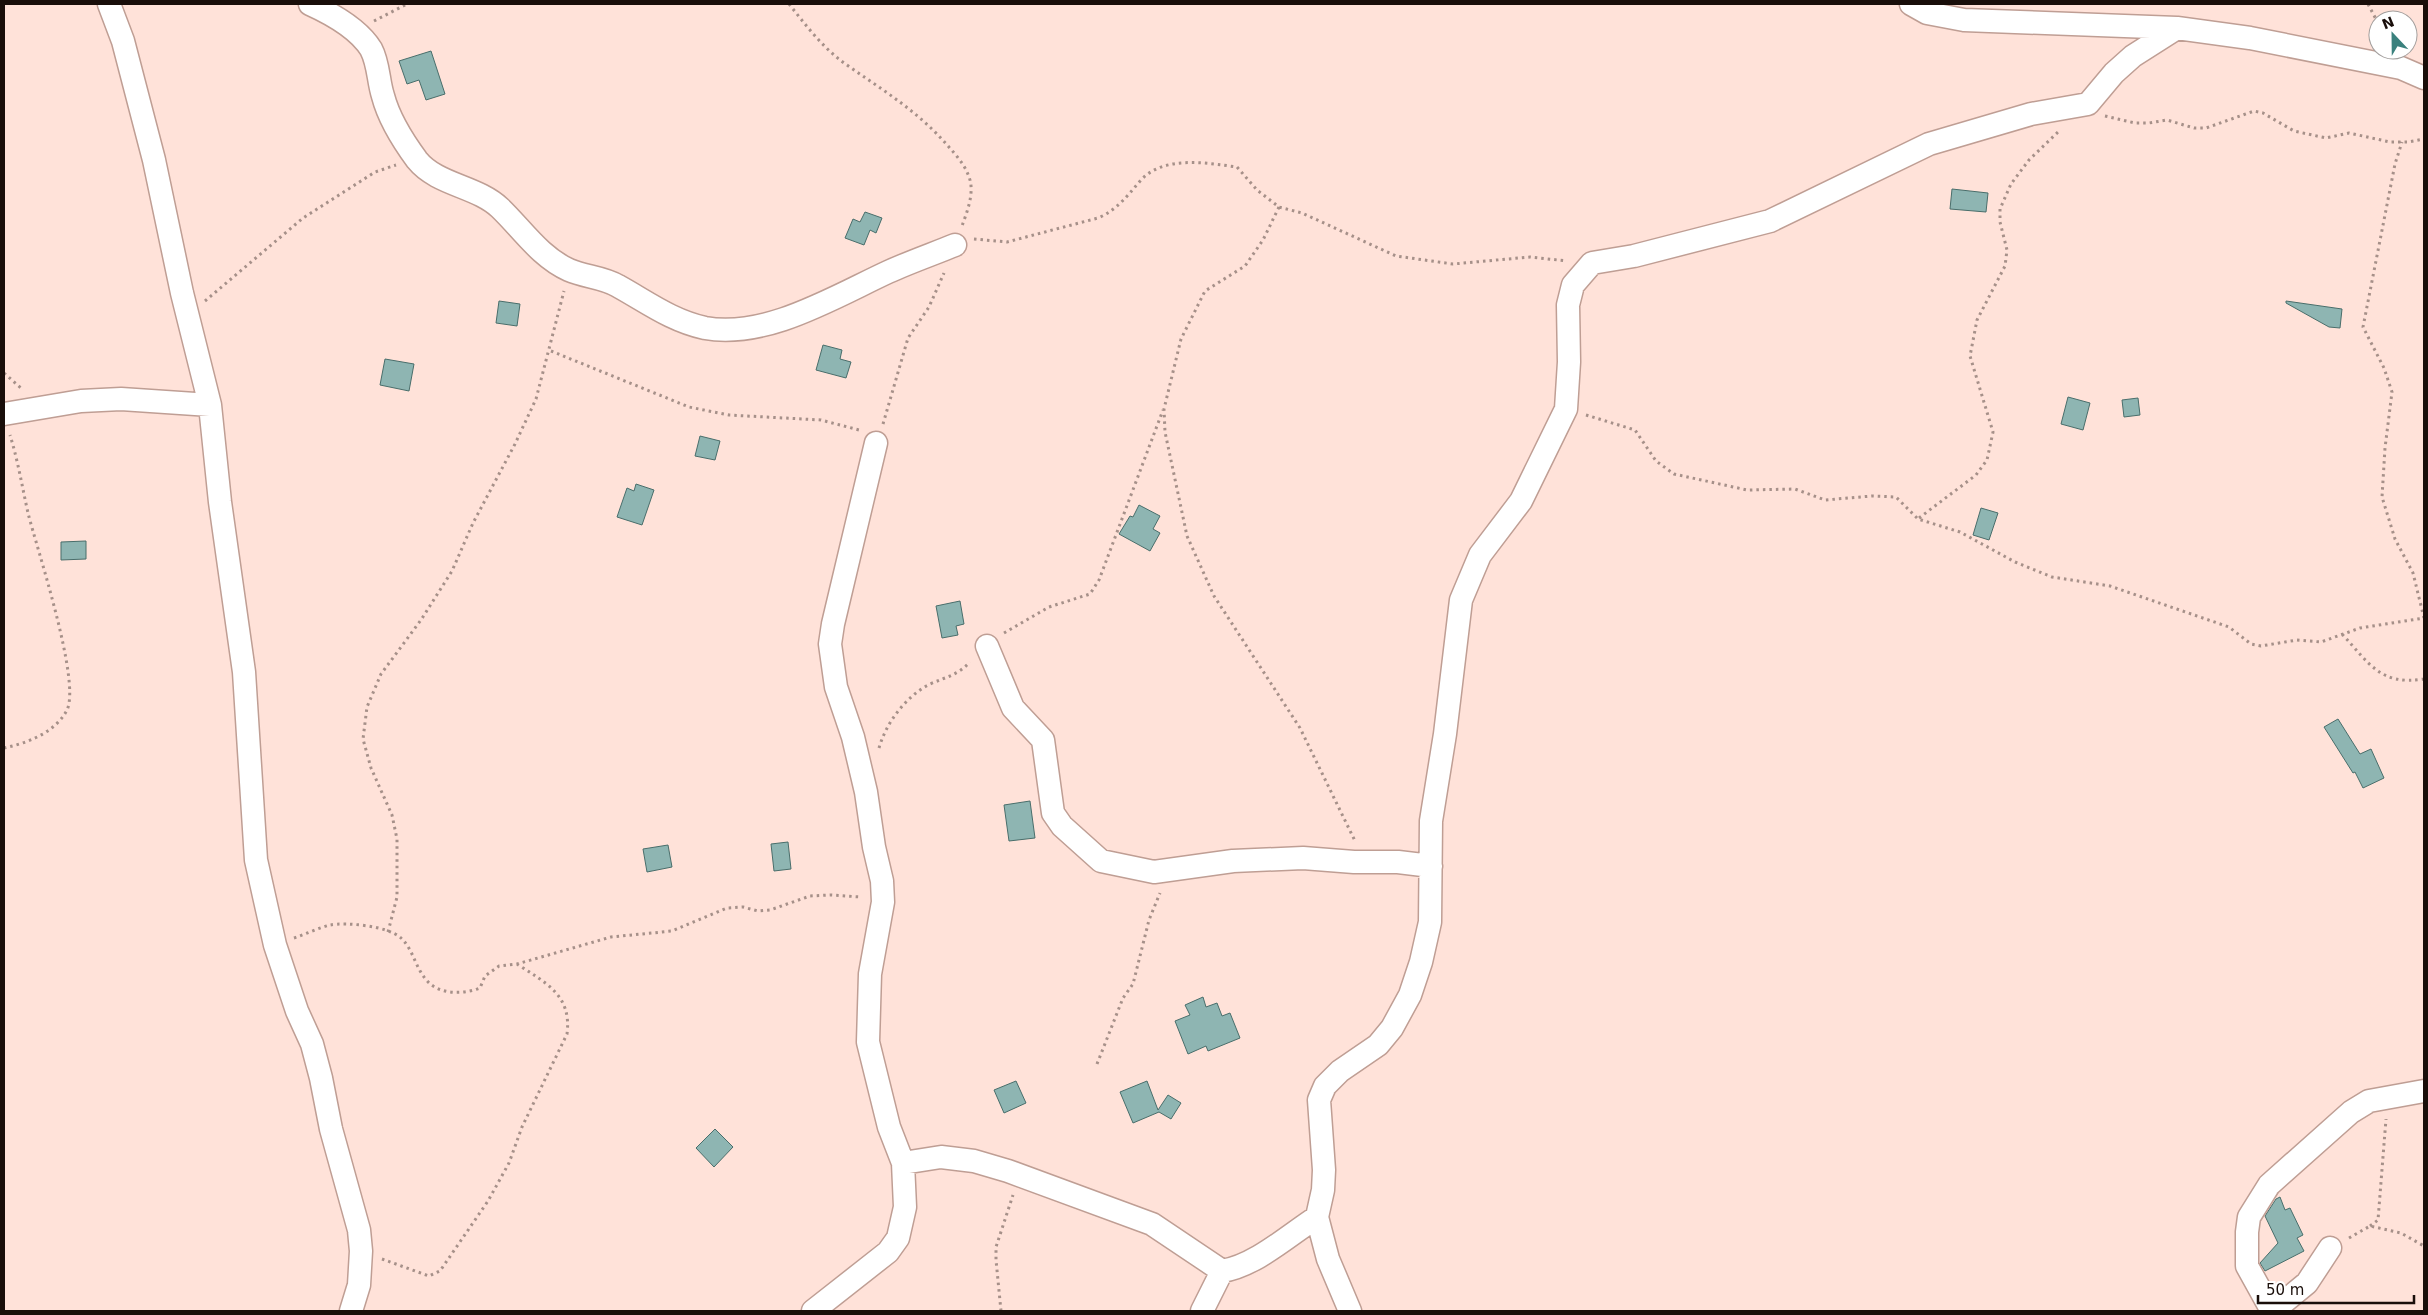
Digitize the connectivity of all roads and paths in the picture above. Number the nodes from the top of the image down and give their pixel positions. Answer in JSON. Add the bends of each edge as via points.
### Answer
{"nodes":[{"id":1,"x":109,"y":4,"type":"edge"},
{"id":2,"x":310,"y":4,"type":"edge"},
{"id":3,"x":407,"y":4,"type":"edge"},
{"id":4,"x":789,"y":4,"type":"edge"},
{"id":5,"x":1911,"y":4,"type":"edge"},
{"id":6,"x":2177,"y":28,"type":"junction"},
{"id":7,"x":356,"y":31,"type":"junction"},
{"id":8,"x":2420,"y":69,"type":"edge"},
{"id":9,"x":2088,"y":104,"type":"junction"},
{"id":10,"x":2061,"y":130,"type":"dead end"},
{"id":11,"x":2424,"y":139,"type":"edge"},
{"id":12,"x":2402,"y":142,"type":"junction"},
{"id":13,"x":419,"y":162,"type":"junction"},
{"id":14,"x":1279,"y":207,"type":"junction"},
{"id":15,"x":957,"y":240,"type":"junction"},
{"id":16,"x":1592,"y":263,"type":"junction"},
{"id":17,"x":569,"y":270,"type":"junction"},
{"id":18,"x":188,"y":315,"type":"junction"},
{"id":19,"x":550,"y":351,"type":"junction"},
{"id":20,"x":210,"y":405,"type":"junction"},
{"id":21,"x":1164,"y":409,"type":"junction"},
{"id":22,"x":1566,"y":409,"type":"junction"},
{"id":23,"x":6,"y":423,"type":"edge"},
{"id":24,"x":876,"y":443,"type":"junction"},
{"id":25,"x":1918,"y":519,"type":"junction"},
{"id":26,"x":2342,"y":634,"type":"junction"},
{"id":27,"x":987,"y":646,"type":"junction"},
{"id":28,"x":2424,"y":679,"type":"edge"},
{"id":29,"x":4,"y":748,"type":"edge"},
{"id":30,"x":878,"y":750,"type":"dead end"},
{"id":31,"x":1366,"y":862,"type":"junction"},
{"id":32,"x":1431,"y":866,"type":"junction"},
{"id":33,"x":1171,"y":870,"type":"junction"},
{"id":34,"x":883,"y":902,"type":"junction"},
{"id":35,"x":388,"y":932,"type":"junction"},
{"id":36,"x":275,"y":945,"type":"junction"},
{"id":37,"x":517,"y":964,"type":"junction"},
{"id":38,"x":1097,"y":1064,"type":"dead end"},
{"id":39,"x":2424,"y":1091,"type":"edge"},
{"id":40,"x":2387,"y":1096,"type":"junction"},
{"id":41,"x":903,"y":1163,"type":"junction"},
{"id":42,"x":1019,"y":1176,"type":"junction"},
{"id":43,"x":1317,"y":1217,"type":"junction"},
{"id":44,"x":2370,"y":1226,"type":"junction"},
{"id":45,"x":2424,"y":1246,"type":"edge"},
{"id":46,"x":2330,"y":1248,"type":"joint"},
{"id":47,"x":361,"y":1251,"type":"junction"},
{"id":48,"x":1222,"y":1271,"type":"junction"},
{"id":49,"x":351,"y":1311,"type":"edge"},
{"id":50,"x":813,"y":1311,"type":"edge"},
{"id":51,"x":1001,"y":1311,"type":"edge"},
{"id":52,"x":1202,"y":1311,"type":"edge"},
{"id":53,"x":1350,"y":1311,"type":"edge"},
{"id":54,"x":2273,"y":1311,"type":"edge"}],
"edges":[{"from":1,"to":18,"type":"street","via":[[123,41],[154,160]]},
{"from":2,"to":7,"type":"street"},
{"from":3,"to":7,"type":"path"},
{"from":4,"to":15,"type":"path","via":[[842,62],[906,104],[931,126],[960,160],[970,179],[969,205]]},
{"from":5,"to":6,"type":"street","via":[[1928,13],[1964,20]]},
{"from":6,"to":8,"type":"street"},
{"from":6,"to":9,"type":"street","via":[[2133,56]]},
{"from":7,"to":13,"type":"street","via":[[377,64],[392,120]]},
{"from":9,"to":12,"type":"path","via":[[2081,111],[2135,122],[2167,120],[2194,128],[2206,128],[2254,111],[2294,130],[2326,138],[2349,133]]},
{"from":9,"to":16,"type":"street","via":[[2031,114],[1929,144],[1770,221],[1634,256]]},
{"from":10,"to":25,"type":"path","via":[[2029,160],[2011,184],[2000,209],[2007,250],[2005,266],[1978,320],[1970,356],[1993,432],[1987,460],[1976,475]]},
{"from":11,"to":12,"type":"path"},
{"from":12,"to":26,"type":"path","via":[[2394,164],[2363,327],[2392,392],[2384,448],[2382,497],[2395,539],[2413,573],[2424,618]]},
{"from":13,"to":17,"type":"street","via":[[441,178],[477,192],[499,206],[552,261]]},
{"from":13,"to":18,"type":"path","via":[[375,172],[335,196],[303,218]]},
{"from":14,"to":15,"type":"path","via":[[1257,190],[1237,167],[1172,164],[1154,168],[1110,213],[1098,218],[1007,242]]},
{"from":14,"to":16,"type":"path","via":[[1302,213],[1396,256],[1453,264],[1530,257]]},
{"from":14,"to":21,"type":"path","via":[[1263,240],[1245,266],[1205,291],[1180,339]]},
{"from":15,"to":17,"type":"street","via":[[772,323],[739,329],[706,328],[684,322],[663,314],[606,279]]},
{"from":15,"to":24,"type":"path","via":[[929,307],[908,338]]},
{"from":16,"to":22,"type":"street","via":[[1573,285],[1568,305]]},
{"from":17,"to":19,"type":"path"},
{"from":18,"to":20,"type":"street"},
{"from":19,"to":24,"type":"path","via":[[689,406],[729,415],[821,420],[860,431]]},
{"from":19,"to":35,"type":"path","via":[[536,399],[452,571],[381,674],[367,707],[364,739],[371,768],[392,815],[397,839],[397,897]]},
{"from":20,"to":23,"type":"street","via":[[121,399],[81,402]]},
{"from":20,"to":36,"type":"street","via":[[244,672],[256,860]]},
{"from":21,"to":27,"type":"path","via":[[1099,580],[1090,594],[1048,607]]},
{"from":21,"to":31,"type":"path","via":[[1165,432],[1187,536],[1210,588],[1300,728]]},
{"from":22,"to":25,"type":"path","via":[[1635,430],[1656,461],[1674,474],[1747,490],[1795,489],[1825,500],[1872,496],[1896,498]]},
{"from":22,"to":32,"type":"street","via":[[1521,501],[1480,555],[1461,600],[1431,821]]},
{"from":23,"to":29,"type":"path","via":[[20,466],[70,685],[68,709],[54,727],[35,738]]},
{"from":24,"to":34,"type":"street","via":[[830,644],[836,688],[853,737],[866,792]]},
{"from":25,"to":26,"type":"path","via":[[1960,532],[2052,577],[2110,586],[2228,626],[2251,644],[2261,646],[2297,640],[2321,642]]},
{"from":26,"to":28,"type":"path","via":[[2377,671],[2393,680]]},
{"from":27,"to":30,"type":"path","via":[[955,676],[927,686],[898,710]]},
{"from":27,"to":33,"type":"street","via":[[1013,708],[1043,740],[1053,813],[1062,826],[1102,861],[1154,872]]},
{"from":31,"to":32,"type":"street"},
{"from":31,"to":33,"type":"street","via":[[1302,858],[1250,860]]},
{"from":32,"to":43,"type":"street","via":[[1430,922],[1410,995],[1378,1046],[1340,1071],[1325,1086],[1319,1100],[1324,1170]]},
{"from":33,"to":38,"type":"path","via":[[1149,920],[1133,984]]},
{"from":34,"to":37,"type":"path","via":[[831,895],[810,896],[770,910],[727,908],[672,931],[611,937]]},
{"from":34,"to":41,"type":"street","via":[[870,974],[868,1042],[889,1127]]},
{"from":35,"to":36,"type":"path","via":[[348,924],[330,925]]},
{"from":35,"to":37,"type":"path","via":[[402,938],[424,978],[448,992],[480,988],[485,976],[499,966]]},
{"from":36,"to":47,"type":"street","via":[[312,1044],[331,1129],[355,1211]]},
{"from":37,"to":47,"type":"path","via":[[546,983],[560,999],[567,1009],[568,1027],[509,1162],[488,1201],[440,1271],[429,1276]]},
{"from":39,"to":40,"type":"street"},
{"from":40,"to":44,"type":"path","via":[[2381,1204],[2378,1220]]},
{"from":40,"to":54,"type":"street","via":[[2368,1101],[2324,1135],[2268,1185],[2249,1216],[2246,1266]]},
{"from":41,"to":42,"type":"street","via":[[941,1157],[974,1162]]},
{"from":41,"to":50,"type":"street","via":[[905,1207],[898,1238],[888,1252]]},
{"from":42,"to":48,"type":"street","via":[[1152,1224]]},
{"from":42,"to":51,"type":"path","via":[[996,1247]]},
{"from":43,"to":48,"type":"street","via":[[1249,1262]]},
{"from":43,"to":53,"type":"street","via":[[1328,1260]]},
{"from":44,"to":45,"type":"path","via":[[2401,1233]]},
{"from":44,"to":46,"type":"path"},
{"from":46,"to":54,"type":"street","via":[[2307,1283]]},
{"from":47,"to":49,"type":"street","via":[[359,1285]]},
{"from":48,"to":52,"type":"street"}]}
